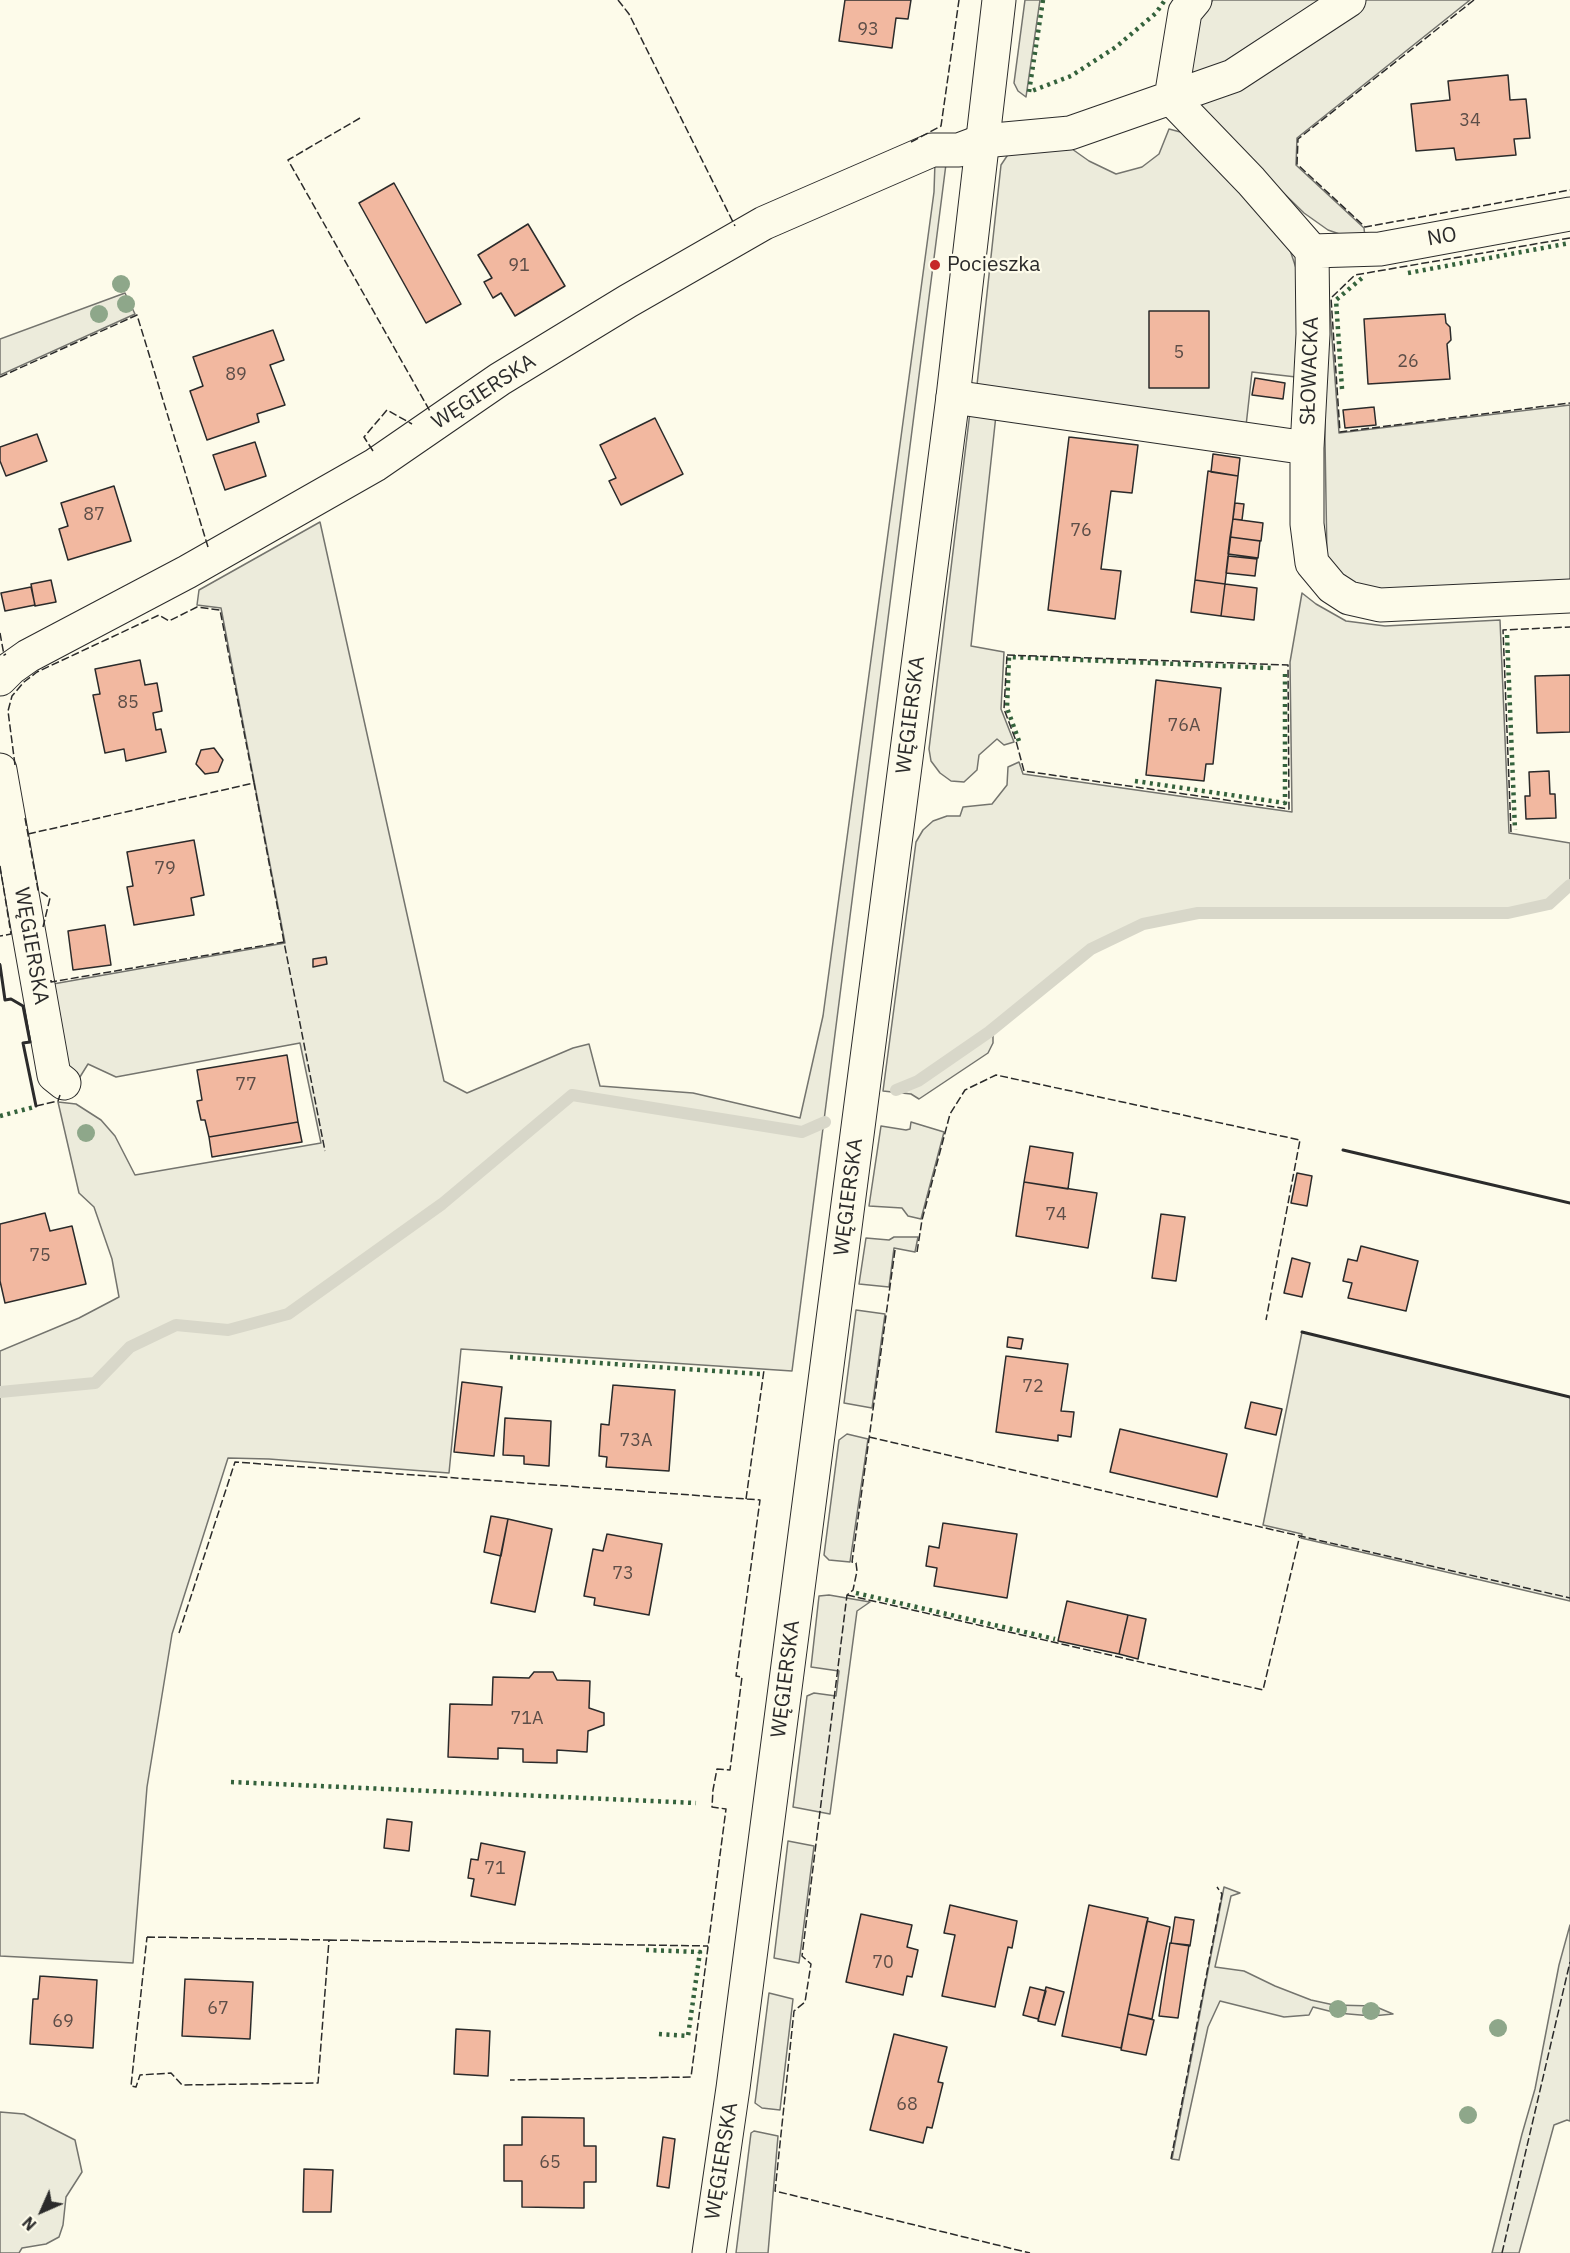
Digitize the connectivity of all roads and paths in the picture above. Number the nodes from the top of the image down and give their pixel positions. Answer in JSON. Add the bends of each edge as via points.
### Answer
{"nodes":[{"id":1,"x":999,"y":0,"type":"edge"},
{"id":2,"x":1195,"y":0,"type":"edge"},
{"id":3,"x":1349,"y":0,"type":"edge"},
{"id":4,"x":1170,"y":98,"type":"junction"},
{"id":5,"x":984,"y":141,"type":"junction"},
{"id":6,"x":1570,"y":214,"type":"edge"},
{"id":7,"x":1312,"y":251,"type":"junction"},
{"id":8,"x":953,"y":398,"type":"junction"},
{"id":9,"x":1307,"y":448,"type":"junction"},
{"id":10,"x":1570,"y":596,"type":"edge"},
{"id":11,"x":0,"y":679,"type":"edge"},
{"id":12,"x":0,"y":770,"type":"edge"},
{"id":13,"x":64,"y":1083,"type":"dead end"},
{"id":14,"x":709,"y":2253,"type":"edge"}],
"edges":[{"from":1,"to":5,"type":"street","name":"WĘGIERSKA"},
{"from":2,"to":4,"type":"street","via":[[1185,12]]},
{"from":3,"to":4,"type":"street","via":[[1233,76]]},
{"from":4,"to":5,"type":"street","via":[[1070,133]]},
{"from":4,"to":7,"type":"street"},
{"from":5,"to":8,"type":"street","name":"WĘGIERSKA"},
{"from":5,"to":11,"type":"street","name":"WĘGIERSKA","via":[[959,150],[932,150],[764,223],[500,379],[375,465],[187,572],[28,656]]},
{"from":6,"to":7,"type":"street","name":"NO","via":[[1380,249]]},
{"from":7,"to":9,"type":"street","name":"SŁOWACKA","via":[[1313,334]]},
{"from":8,"to":9,"type":"street","name":"SŁOWACKA"},
{"from":8,"to":14,"type":"street","name":"WĘGIERSKA"},
{"from":9,"to":10,"type":"street","via":[[1307,524],[1312,563],[1332,587],[1349,598],[1380,605]]},
{"from":12,"to":13,"type":"street","name":"WĘGIERSKA","via":[[54,1075]]}]}
